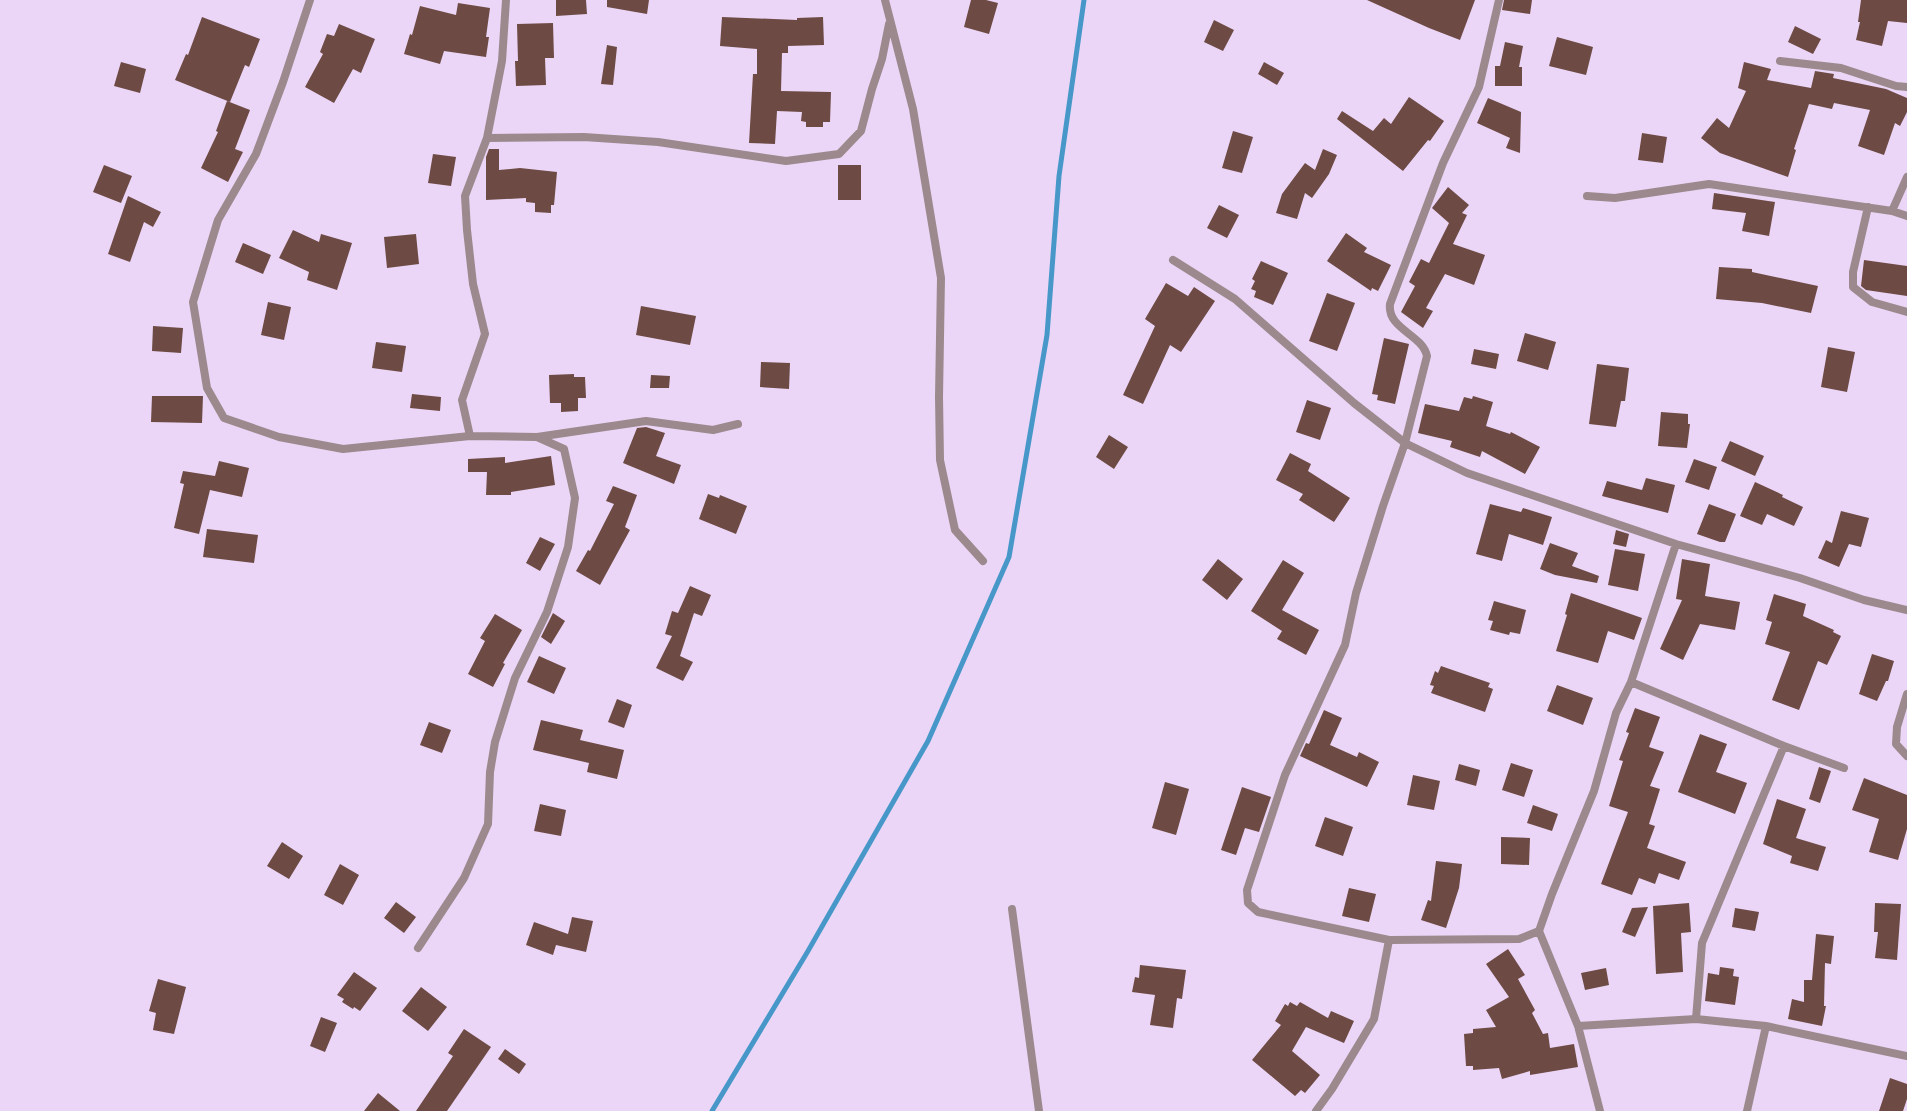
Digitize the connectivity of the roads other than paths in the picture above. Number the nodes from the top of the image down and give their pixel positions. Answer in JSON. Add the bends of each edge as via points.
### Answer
{"nodes":[{"id":1,"x":310,"y":0,"type":"edge"},
{"id":2,"x":506,"y":0,"type":"edge"},
{"id":3,"x":885,"y":0,"type":"edge"},
{"id":4,"x":1499,"y":0,"type":"edge"},
{"id":5,"x":889,"y":22,"type":"junction"},
{"id":6,"x":1780,"y":61,"type":"dead end"},
{"id":7,"x":1907,"y":87,"type":"edge"},
{"id":8,"x":487,"y":138,"type":"junction"},
{"id":9,"x":1907,"y":177,"type":"edge"},
{"id":10,"x":1587,"y":196,"type":"dead end"},
{"id":11,"x":1868,"y":207,"type":"junction"},
{"id":12,"x":1892,"y":211,"type":"junction"},
{"id":13,"x":1907,"y":216,"type":"edge"},
{"id":14,"x":1173,"y":260,"type":"dead end"},
{"id":15,"x":1907,"y":312,"type":"edge"},
{"id":16,"x":738,"y":424,"type":"dead end"},
{"id":17,"x":470,"y":436,"type":"junction"},
{"id":18,"x":537,"y":437,"type":"junction"},
{"id":19,"x":1405,"y":443,"type":"junction"},
{"id":20,"x":1676,"y":544,"type":"junction"},
{"id":21,"x":983,"y":561,"type":"dead end"},
{"id":22,"x":1907,"y":610,"type":"edge"},
{"id":23,"x":1632,"y":682,"type":"junction"},
{"id":24,"x":1907,"y":694,"type":"edge"},
{"id":25,"x":1784,"y":746,"type":"junction"},
{"id":26,"x":1907,"y":756,"type":"edge"},
{"id":27,"x":1844,"y":768,"type":"dead end"},
{"id":28,"x":1012,"y":909,"type":"dead end"},
{"id":29,"x":1539,"y":931,"type":"junction"},
{"id":30,"x":1389,"y":940,"type":"junction"},
{"id":31,"x":418,"y":948,"type":"dead end"},
{"id":32,"x":1696,"y":1018,"type":"junction"},
{"id":33,"x":1578,"y":1026,"type":"junction"},
{"id":34,"x":1766,"y":1026,"type":"junction"},
{"id":35,"x":1907,"y":1056,"type":"edge"},
{"id":36,"x":1039,"y":1111,"type":"edge"},
{"id":37,"x":1316,"y":1111,"type":"edge"},
{"id":38,"x":1600,"y":1111,"type":"edge"},
{"id":39,"x":1747,"y":1111,"type":"edge"}],
"edges":[{"from":1,"to":17,"type":"street","via":[[256,154],[218,220],[193,302],[207,388],[224,418],[286,439],[343,449]]},
{"from":2,"to":8,"type":"street","via":[[502,61]]},
{"from":3,"to":5,"type":"street"},
{"from":4,"to":19,"type":"street","via":[[1479,87],[1443,163],[1390,304],[1389,312],[1395,322],[1425,348],[1427,356]]},
{"from":5,"to":8,"type":"street","via":[[882,59],[861,131],[839,154],[786,161],[658,142],[584,137]]},
{"from":5,"to":21,"type":"street","via":[[913,109],[941,278],[940,460],[955,530]]},
{"from":6,"to":7,"type":"street","via":[[1841,68],[1896,86]]},
{"from":8,"to":17,"type":"street","via":[[465,196],[473,284],[485,334],[462,400]]},
{"from":9,"to":12,"type":"street"},
{"from":10,"to":11,"type":"street","via":[[1615,198],[1709,184]]},
{"from":11,"to":12,"type":"street"},
{"from":11,"to":15,"type":"street","via":[[1853,272],[1853,287],[1872,302]]},
{"from":12,"to":13,"type":"street"},
{"from":14,"to":19,"type":"street","via":[[1235,299],[1354,403]]},
{"from":16,"to":18,"type":"street","via":[[713,430],[646,421]]},
{"from":17,"to":18,"type":"street"},
{"from":18,"to":31,"type":"street","via":[[564,449],[575,498],[568,548],[547,612],[515,678],[495,742],[490,772],[488,824],[464,878]]},
{"from":19,"to":20,"type":"street","via":[[1467,474]]},
{"from":19,"to":30,"type":"street","via":[[1356,593],[1345,645],[1285,775],[1246,890],[1248,903],[1258,912]]},
{"from":20,"to":22,"type":"street","via":[[1800,578],[1864,600]]},
{"from":20,"to":23,"type":"street"},
{"from":23,"to":25,"type":"street"},
{"from":23,"to":29,"type":"street","via":[[1616,713],[1594,791]]},
{"from":24,"to":26,"type":"street","via":[[1896,744]]},
{"from":25,"to":27,"type":"street"},
{"from":25,"to":32,"type":"street","via":[[1702,942]]},
{"from":28,"to":36,"type":"street"},
{"from":29,"to":30,"type":"street","via":[[1519,939]]},
{"from":29,"to":33,"type":"street"},
{"from":30,"to":37,"type":"street","via":[[1374,1020]]},
{"from":32,"to":33,"type":"street"},
{"from":32,"to":34,"type":"street"},
{"from":33,"to":38,"type":"street"},
{"from":34,"to":35,"type":"street"},
{"from":34,"to":39,"type":"street"}]}
